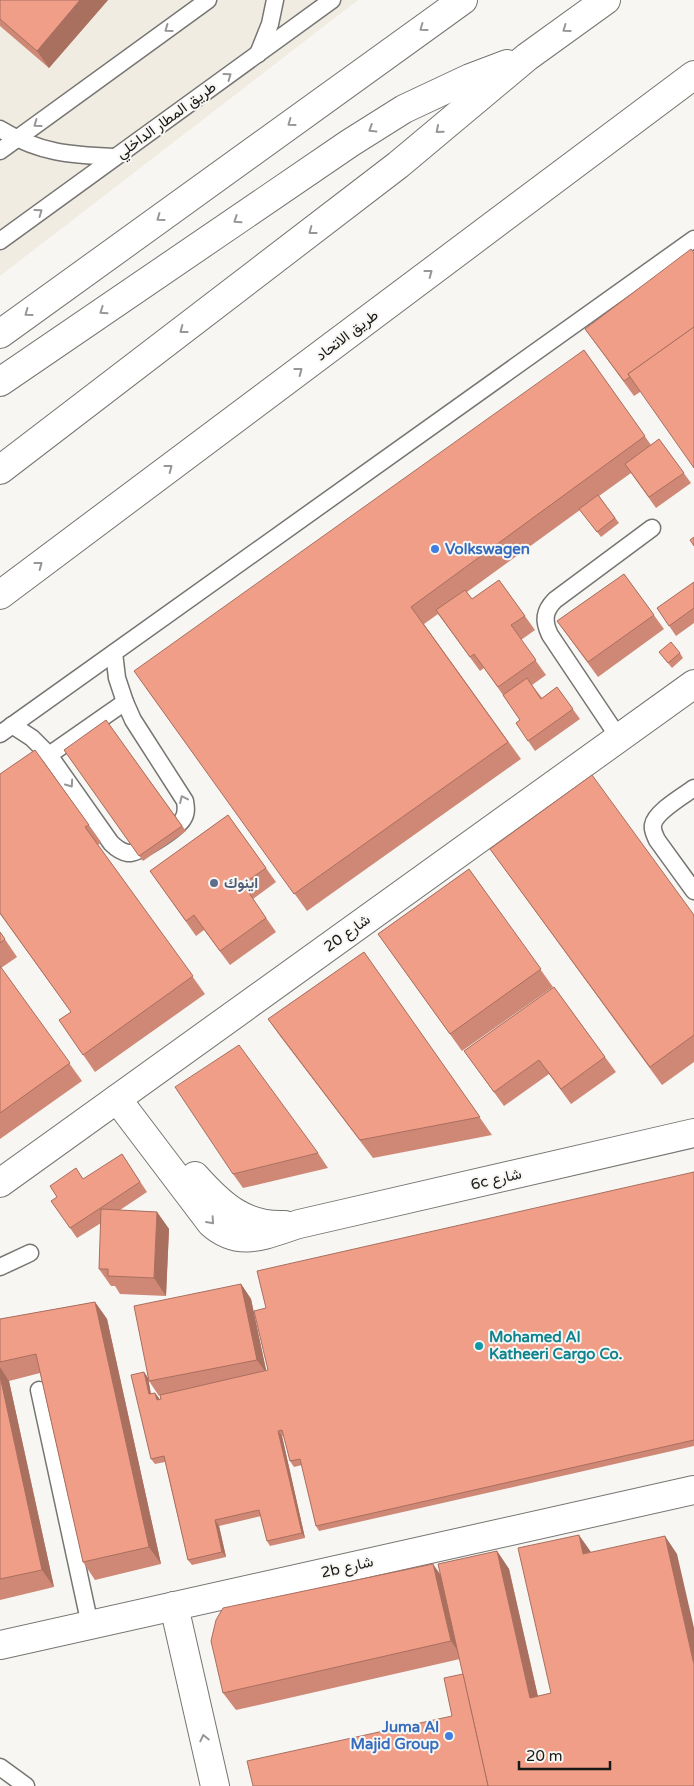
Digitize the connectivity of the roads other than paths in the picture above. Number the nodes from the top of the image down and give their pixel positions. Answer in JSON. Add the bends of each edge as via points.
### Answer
{"nodes":[{"id":1,"x":208,"y":0,"type":"edge"},
{"id":2,"x":275,"y":0,"type":"edge"},
{"id":3,"x":332,"y":0,"type":"edge"},
{"id":4,"x":463,"y":0,"type":"edge"},
{"id":5,"x":606,"y":0,"type":"edge"},
{"id":6,"x":258,"y":54,"type":"junction"},
{"id":7,"x":527,"y":57,"type":"junction"},
{"id":8,"x":694,"y":75,"type":"edge"},
{"id":9,"x":0,"y":130,"type":"edge"},
{"id":10,"x":16,"y":139,"type":"junction"},
{"id":11,"x":0,"y":151,"type":"edge"},
{"id":12,"x":114,"y":157,"type":"junction"},
{"id":13,"x":694,"y":239,"type":"edge"},
{"id":14,"x":0,"y":241,"type":"edge"},
{"id":15,"x":0,"y":334,"type":"edge"},
{"id":16,"x":0,"y":382,"type":"edge"},
{"id":17,"x":0,"y":470,"type":"edge"},
{"id":18,"x":652,"y":528,"type":"dead end"},
{"id":19,"x":0,"y":595,"type":"edge"},
{"id":20,"x":114,"y":653,"type":"junction"},
{"id":21,"x":694,"y":684,"type":"edge"},
{"id":22,"x":125,"y":702,"type":"junction"},
{"id":23,"x":6,"y":730,"type":"edge"},
{"id":24,"x":619,"y":738,"type":"junction"},
{"id":25,"x":49,"y":755,"type":"junction"},
{"id":26,"x":694,"y":788,"type":"edge"},
{"id":27,"x":694,"y":892,"type":"edge"},
{"id":28,"x":125,"y":1093,"type":"junction"},
{"id":29,"x":694,"y":1133,"type":"edge"},
{"id":30,"x":0,"y":1183,"type":"edge"},
{"id":31,"x":30,"y":1253,"type":"dead end"},
{"id":32,"x":0,"y":1268,"type":"edge"},
{"id":33,"x":39,"y":1390,"type":"edge"},
{"id":34,"x":694,"y":1490,"type":"edge"},
{"id":35,"x":174,"y":1606,"type":"junction"},
{"id":36,"x":90,"y":1625,"type":"junction"},
{"id":37,"x":0,"y":1644,"type":"edge"},
{"id":38,"x":0,"y":1767,"type":"edge"},
{"id":39,"x":26,"y":1786,"type":"edge"},
{"id":40,"x":215,"y":1786,"type":"edge"}],
"edges":[{"from":1,"to":10,"type":"lane","one_way":true},
{"from":2,"to":6,"type":"lane"},
{"from":3,"to":6,"type":"lane","name":"طريق المطار الداخلي"},
{"from":4,"to":15,"type":"main road","one_way":true},
{"from":5,"to":7,"type":"main road","one_way":true},
{"from":12,"to":6,"type":"lane","name":"طريق المطار الداخلي","one_way":true},
{"from":7,"to":16,"type":"main road","one_way":true,"via":[[470,78],[404,109]]},
{"from":7,"to":17,"type":"main road","one_way":true,"via":[[398,165]]},
{"from":19,"to":8,"type":"main road","name":"طريق الاتحاد","one_way":true},
{"from":9,"to":10,"type":"lane"},
{"from":10,"to":11,"type":"lane"},
{"from":10,"to":12,"type":"lane","via":[[59,153]]},
{"from":14,"to":12,"type":"lane","name":"طريق المطار الداخلي","one_way":true},
{"from":13,"to":20,"type":"lane"},
{"from":18,"to":24,"type":"lane","via":[[555,600],[545,616],[550,635]]},
{"from":20,"to":22,"type":"lane","via":[[117,678]]},
{"from":20,"to":23,"type":"lane"},
{"from":21,"to":24,"type":"main road","name":"شارع 20"},
{"from":22,"to":25,"type":"lane"},
{"from":25,"to":22,"type":"lane","one_way":true,"via":[[118,850],[127,853],[145,848],[183,820],[185,801]]},
{"from":23,"to":25,"type":"lane","via":[[32,738]]},
{"from":24,"to":28,"type":"main road","name":"شارع 20"},
{"from":26,"to":27,"type":"lane","via":[[656,817],[653,833]]},
{"from":28,"to":29,"type":"main road","name":"6c شارع","via":[[217,1200],[235,1213],[277,1225],[299,1224]]},
{"from":28,"to":30,"type":"main road","name":"شارع 20"},
{"from":31,"to":32,"type":"lane"},
{"from":33,"to":36,"type":"lane"},
{"from":34,"to":35,"type":"main road","name":"2b شارع"},
{"from":35,"to":36,"type":"main road","name":"2b شارع"},
{"from":40,"to":35,"type":"main road","one_way":true},
{"from":36,"to":37,"type":"main road","name":"2b شارع"},
{"from":38,"to":39,"type":"lane"}]}
